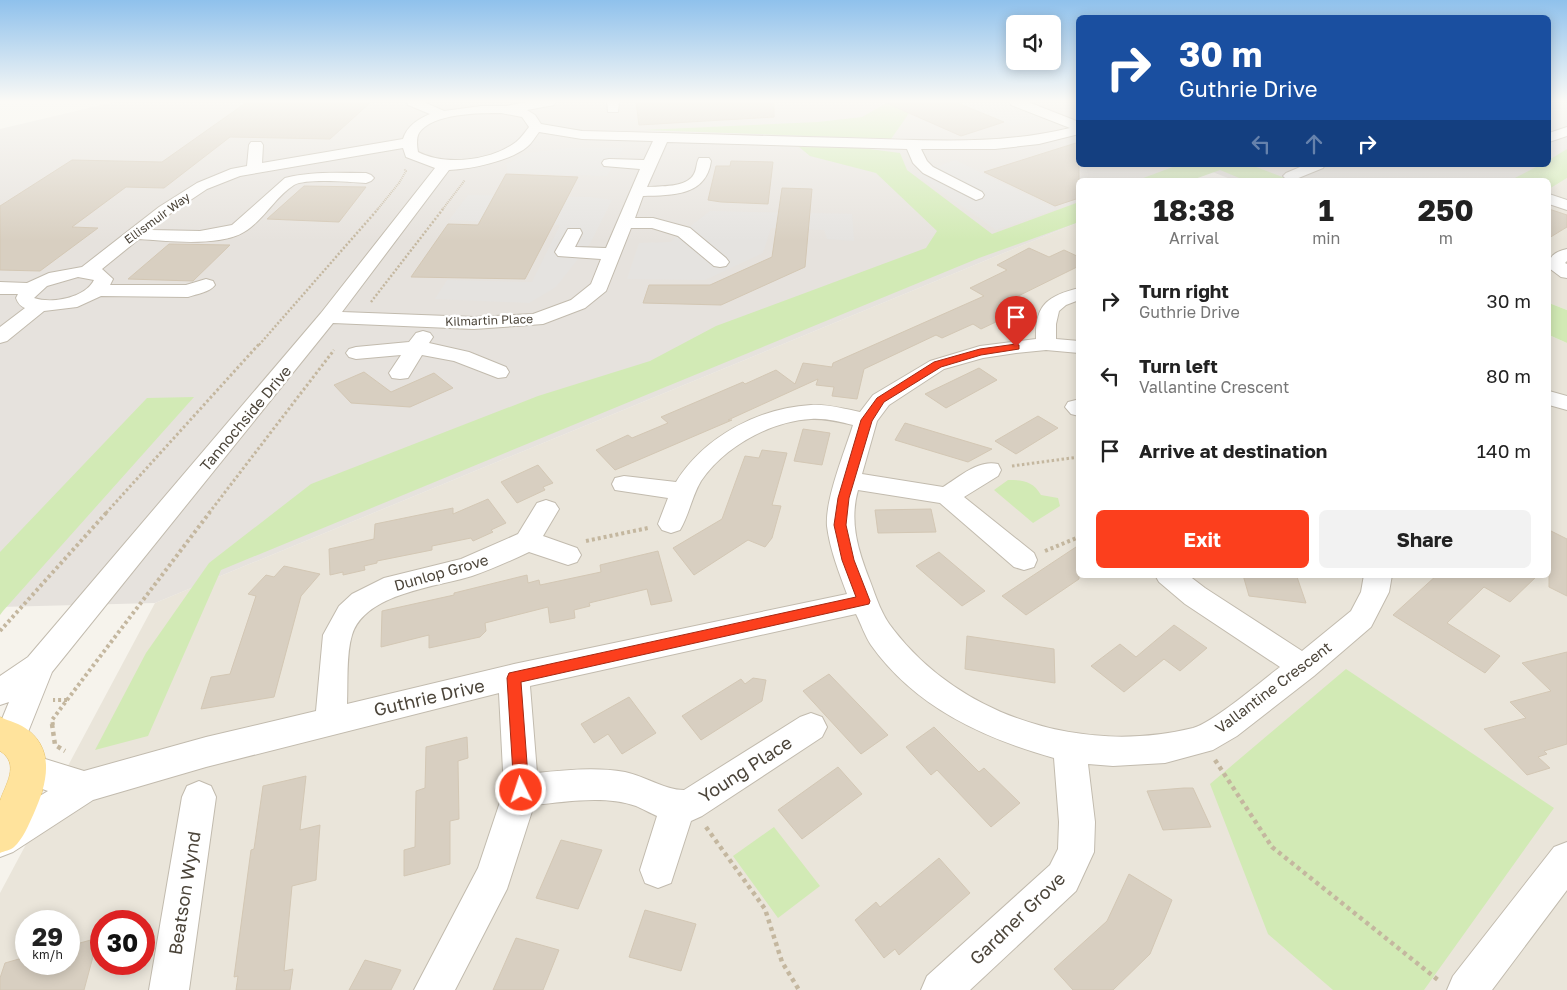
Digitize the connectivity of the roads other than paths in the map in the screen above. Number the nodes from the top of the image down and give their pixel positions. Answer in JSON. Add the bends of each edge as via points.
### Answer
{"nodes":[{"id":1,"x":256,"y":148,"type":"edge"},
{"id":2,"x":378,"y":148,"type":"edge"},
{"id":3,"x":410,"y":148,"type":"edge"},
{"id":4,"x":514,"y":148,"type":"edge"},
{"id":5,"x":657,"y":148,"type":"edge"},
{"id":6,"x":914,"y":148,"type":"edge"},
{"id":7,"x":704,"y":161,"type":"dead end"},
{"id":8,"x":609,"y":163,"type":"dead end"},
{"id":9,"x":649,"y":165,"type":"junction"},
{"id":10,"x":446,"y":166,"type":"junction"},
{"id":11,"x":1313,"y":167,"type":"edge"},
{"id":12,"x":254,"y":169,"type":"junction"},
{"id":13,"x":1291,"y":176,"type":"dead end"},
{"id":14,"x":366,"y":178,"type":"dead end"},
{"id":15,"x":637,"y":192,"type":"junction"},
{"id":16,"x":976,"y":195,"type":"dead end"},
{"id":17,"x":1551,"y":200,"type":"edge"},
{"id":18,"x":1567,"y":205,"type":"edge"},
{"id":19,"x":625,"y":223,"type":"junction"},
{"id":20,"x":574,"y":233,"type":"dead end"},
{"id":21,"x":134,"y":234,"type":"junction"},
{"id":22,"x":564,"y":252,"type":"junction"},
{"id":23,"x":612,"y":254,"type":"junction"},
{"id":24,"x":720,"y":262,"type":"dead end"},
{"id":25,"x":555,"y":269,"type":"dead end"},
{"id":26,"x":87,"y":272,"type":"junction"},
{"id":27,"x":206,"y":285,"type":"dead end"},
{"id":28,"x":0,"y":288,"type":"edge"},
{"id":29,"x":97,"y":290,"type":"junction"},
{"id":30,"x":1076,"y":295,"type":"edge"},
{"id":31,"x":35,"y":297,"type":"junction"},
{"id":32,"x":328,"y":317,"type":"junction"},
{"id":33,"x":434,"y":322,"type":"junction"},
{"id":34,"x":0,"y":336,"type":"edge"},
{"id":35,"x":1046,"y":344,"type":"junction"},
{"id":36,"x":416,"y":347,"type":"junction"},
{"id":37,"x":1076,"y":347,"type":"edge"},
{"id":38,"x":356,"y":353,"type":"dead end"},
{"id":39,"x":498,"y":372,"type":"dead end"},
{"id":40,"x":400,"y":373,"type":"dead end"},
{"id":41,"x":1551,"y":399,"type":"edge"},
{"id":42,"x":1567,"y":403,"type":"edge"},
{"id":43,"x":866,"y":420,"type":"junction"},
{"id":44,"x":989,"y":470,"type":"road end"},
{"id":45,"x":848,"y":480,"type":"junction"},
{"id":46,"x":624,"y":484,"type":"dead end"},
{"id":47,"x":684,"y":492,"type":"junction"},
{"id":48,"x":947,"y":496,"type":"junction"},
{"id":49,"x":546,"y":509,"type":"dead end"},
{"id":50,"x":671,"y":524,"type":"road end"},
{"id":51,"x":527,"y":541,"type":"junction"},
{"id":52,"x":568,"y":555,"type":"road end"},
{"id":53,"x":1024,"y":560,"type":"road end"},
{"id":54,"x":1173,"y":578,"type":"edge"},
{"id":55,"x":1377,"y":578,"type":"edge"},
{"id":56,"x":864,"y":601,"type":"junction"},
{"id":57,"x":40,"y":666,"type":"junction"},
{"id":58,"x":1303,"y":667,"type":"junction"},
{"id":59,"x":514,"y":678,"type":"junction"},
{"id":60,"x":0,"y":692,"type":"edge"},
{"id":61,"x":331,"y":720,"type":"junction"},
{"id":62,"x":811,"y":727,"type":"dead end"},
{"id":63,"x":6,"y":735,"type":"edge"},
{"id":64,"x":1070,"y":748,"type":"junction"},
{"id":65,"x":29,"y":769,"type":"junction"},
{"id":66,"x":84,"y":787,"type":"junction"},
{"id":67,"x":521,"y":790,"type":"junction"},
{"id":68,"x":199,"y":797,"type":"dead end"},
{"id":69,"x":684,"y":806,"type":"junction"},
{"id":70,"x":0,"y":834,"type":"edge"},
{"id":71,"x":0,"y":840,"type":"edge"},
{"id":72,"x":1567,"y":860,"type":"edge"},
{"id":73,"x":658,"y":870,"type":"dead end"},
{"id":74,"x":1455,"y":987,"type":"edge"},
{"id":75,"x":169,"y":990,"type":"edge"},
{"id":76,"x":434,"y":990,"type":"edge"},
{"id":77,"x":941,"y":990,"type":"edge"}],
"edges":[{"from":1,"to":12,"type":"street"},
{"from":2,"to":12,"type":"street","name":"Ellismuir Way"},
{"from":3,"to":10,"type":"street","via":[[411,154],[424,161]]},
{"from":4,"to":10,"type":"street","via":[[478,162]]},
{"from":5,"to":9,"type":"street","name":"Kilmartin Place"},
{"from":6,"to":16,"type":"street","via":[[920,163],[928,170]]},
{"from":7,"to":15,"type":"street","via":[[700,176],[690,185]]},
{"from":8,"to":9,"type":"street"},
{"from":9,"to":15,"type":"street","name":"Kilmartin Place"},
{"from":10,"to":32,"type":"street","name":"Tannochside Drive"},
{"from":11,"to":13,"type":"street"},
{"from":12,"to":21,"type":"street","name":"Ellismuir Way","via":[[236,172],[202,186]]},
{"from":14,"to":21,"type":"street","via":[[313,177],[290,181],[238,229],[229,232],[212,235]]},
{"from":15,"to":19,"type":"street","name":"Kilmartin Place"},
{"from":17,"to":18,"type":"street"},
{"from":19,"to":23,"type":"street","name":"Kilmartin Place"},
{"from":19,"to":24,"type":"street","via":[[653,223],[684,232]]},
{"from":20,"to":22,"type":"street"},
{"from":21,"to":26,"type":"street","name":"Ellismuir Way"},
{"from":22,"to":23,"type":"street"},
{"from":22,"to":25,"type":"street"},
{"from":23,"to":33,"type":"street","name":"Kilmartin Place","via":[[599,287],[578,304],[536,320]]},
{"from":26,"to":29,"type":"street","via":[[97,273],[104,279]]},
{"from":26,"to":31,"type":"street","via":[[52,278]]},
{"from":27,"to":29,"type":"street","via":[[188,291]]},
{"from":28,"to":31,"type":"street"},
{"from":29,"to":31,"type":"street","via":[[64,304]]},
{"from":30,"to":35,"type":"street","via":[[1052,305],[1045,318]]},
{"from":31,"to":34,"type":"street"},
{"from":32,"to":33,"type":"street","name":"Kilmartin Place"},
{"from":32,"to":57,"type":"street","name":"Tannochside Drive"},
{"from":33,"to":36,"type":"street"},
{"from":35,"to":37,"type":"street","name":"Vallantine Crescent"},
{"from":35,"to":43,"type":"street","name":"Vallantine Crescent","via":[[980,352],[937,364],[881,400]]},
{"from":36,"to":38,"type":"street"},
{"from":36,"to":39,"type":"street","via":[[456,354]]},
{"from":36,"to":40,"type":"street"},
{"from":41,"to":42,"type":"street"},
{"from":43,"to":45,"type":"street","name":"Vallantine Crescent"},
{"from":43,"to":47,"type":"street","via":[[810,412],[764,424],[738,435],[710,453]]},
{"from":44,"to":48,"type":"street"},
{"from":45,"to":48,"type":"street"},
{"from":45,"to":56,"type":"street","name":"Vallantine Crescent","via":[[840,525],[848,560]]},
{"from":46,"to":47,"type":"street"},
{"from":47,"to":50,"type":"street"},
{"from":48,"to":53,"type":"street"},
{"from":49,"to":51,"type":"street"},
{"from":51,"to":52,"type":"street"},
{"from":51,"to":61,"type":"street","name":"Dunlop Grove","via":[[465,567],[398,583],[356,608],[338,631]]},
{"from":54,"to":58,"type":"street"},
{"from":55,"to":58,"type":"street","name":"Vallantine Crescent","via":[[1375,592],[1361,619]]},
{"from":56,"to":59,"type":"street","name":"Guthrie Drive"},
{"from":56,"to":64,"type":"street","name":"Vallantine Crescent","via":[[881,636],[911,670],[939,694],[976,716]]},
{"from":57,"to":60,"type":"street","name":"Tannochside Drive"},
{"from":57,"to":63,"type":"street","name":"Tannochside Drive"},
{"from":58,"to":64,"type":"street","name":"Vallantine Crescent","via":[[1226,726],[1202,740],[1165,748],[1113,751]]},
{"from":59,"to":61,"type":"street","name":"Guthrie Drive"},
{"from":59,"to":67,"type":"street"},
{"from":61,"to":66,"type":"street","name":"Guthrie Drive"},
{"from":62,"to":69,"type":"street","name":"Young Place"},
{"from":63,"to":65,"type":"main road","via":[[24,750]]},
{"from":64,"to":77,"type":"street","name":"Gardner Grove","via":[[1077,822],[1076,852],[1063,878]]},
{"from":65,"to":66,"type":"street"},
{"from":65,"to":70,"type":"main road","via":[[26,792]]},
{"from":66,"to":71,"type":"street","name":"Guthrie Drive"},
{"from":67,"to":69,"type":"street","via":[[609,786]]},
{"from":67,"to":76,"type":"street","via":[[494,876]]},
{"from":68,"to":75,"type":"street","name":"Beatson Wynd"},
{"from":69,"to":73,"type":"street"},
{"from":72,"to":74,"type":"street"}]}
